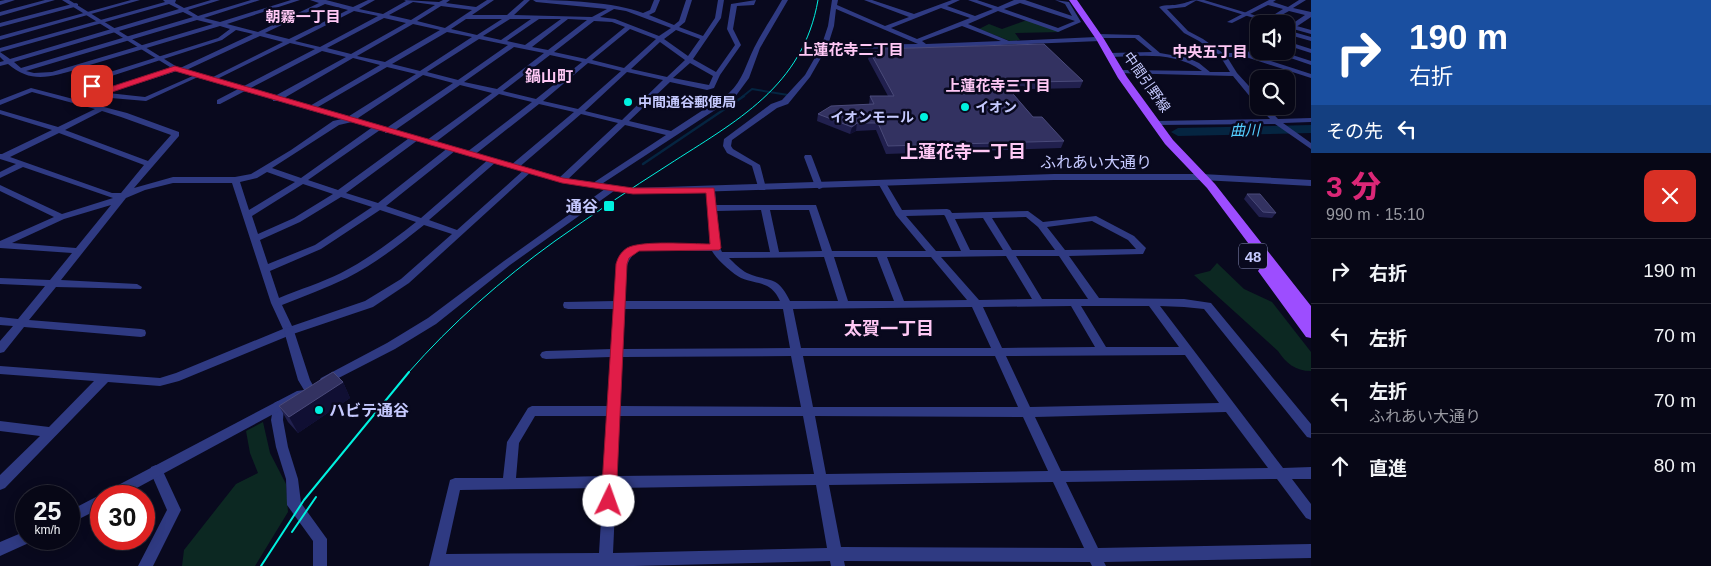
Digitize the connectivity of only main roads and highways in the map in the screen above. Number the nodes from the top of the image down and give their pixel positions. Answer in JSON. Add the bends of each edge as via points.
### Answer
{"nodes":[{"id":1,"x":1073,"y":0,"type":"edge"},
{"id":2,"x":1202,"y":177,"type":"junction"},
{"id":3,"x":1311,"y":316,"type":"edge"},
{"id":4,"x":1311,"y":333,"type":"edge"}],
"edges":[{"from":1,"to":2,"type":"main road","name":"中間引野線","number":"48","via":[[1156,124]]},
{"from":2,"to":3,"type":"main road","name":"中間引野線","number":"48"},
{"from":2,"to":4,"type":"main road","name":"中間引野線","number":"48","via":[[1201,186]]}]}
